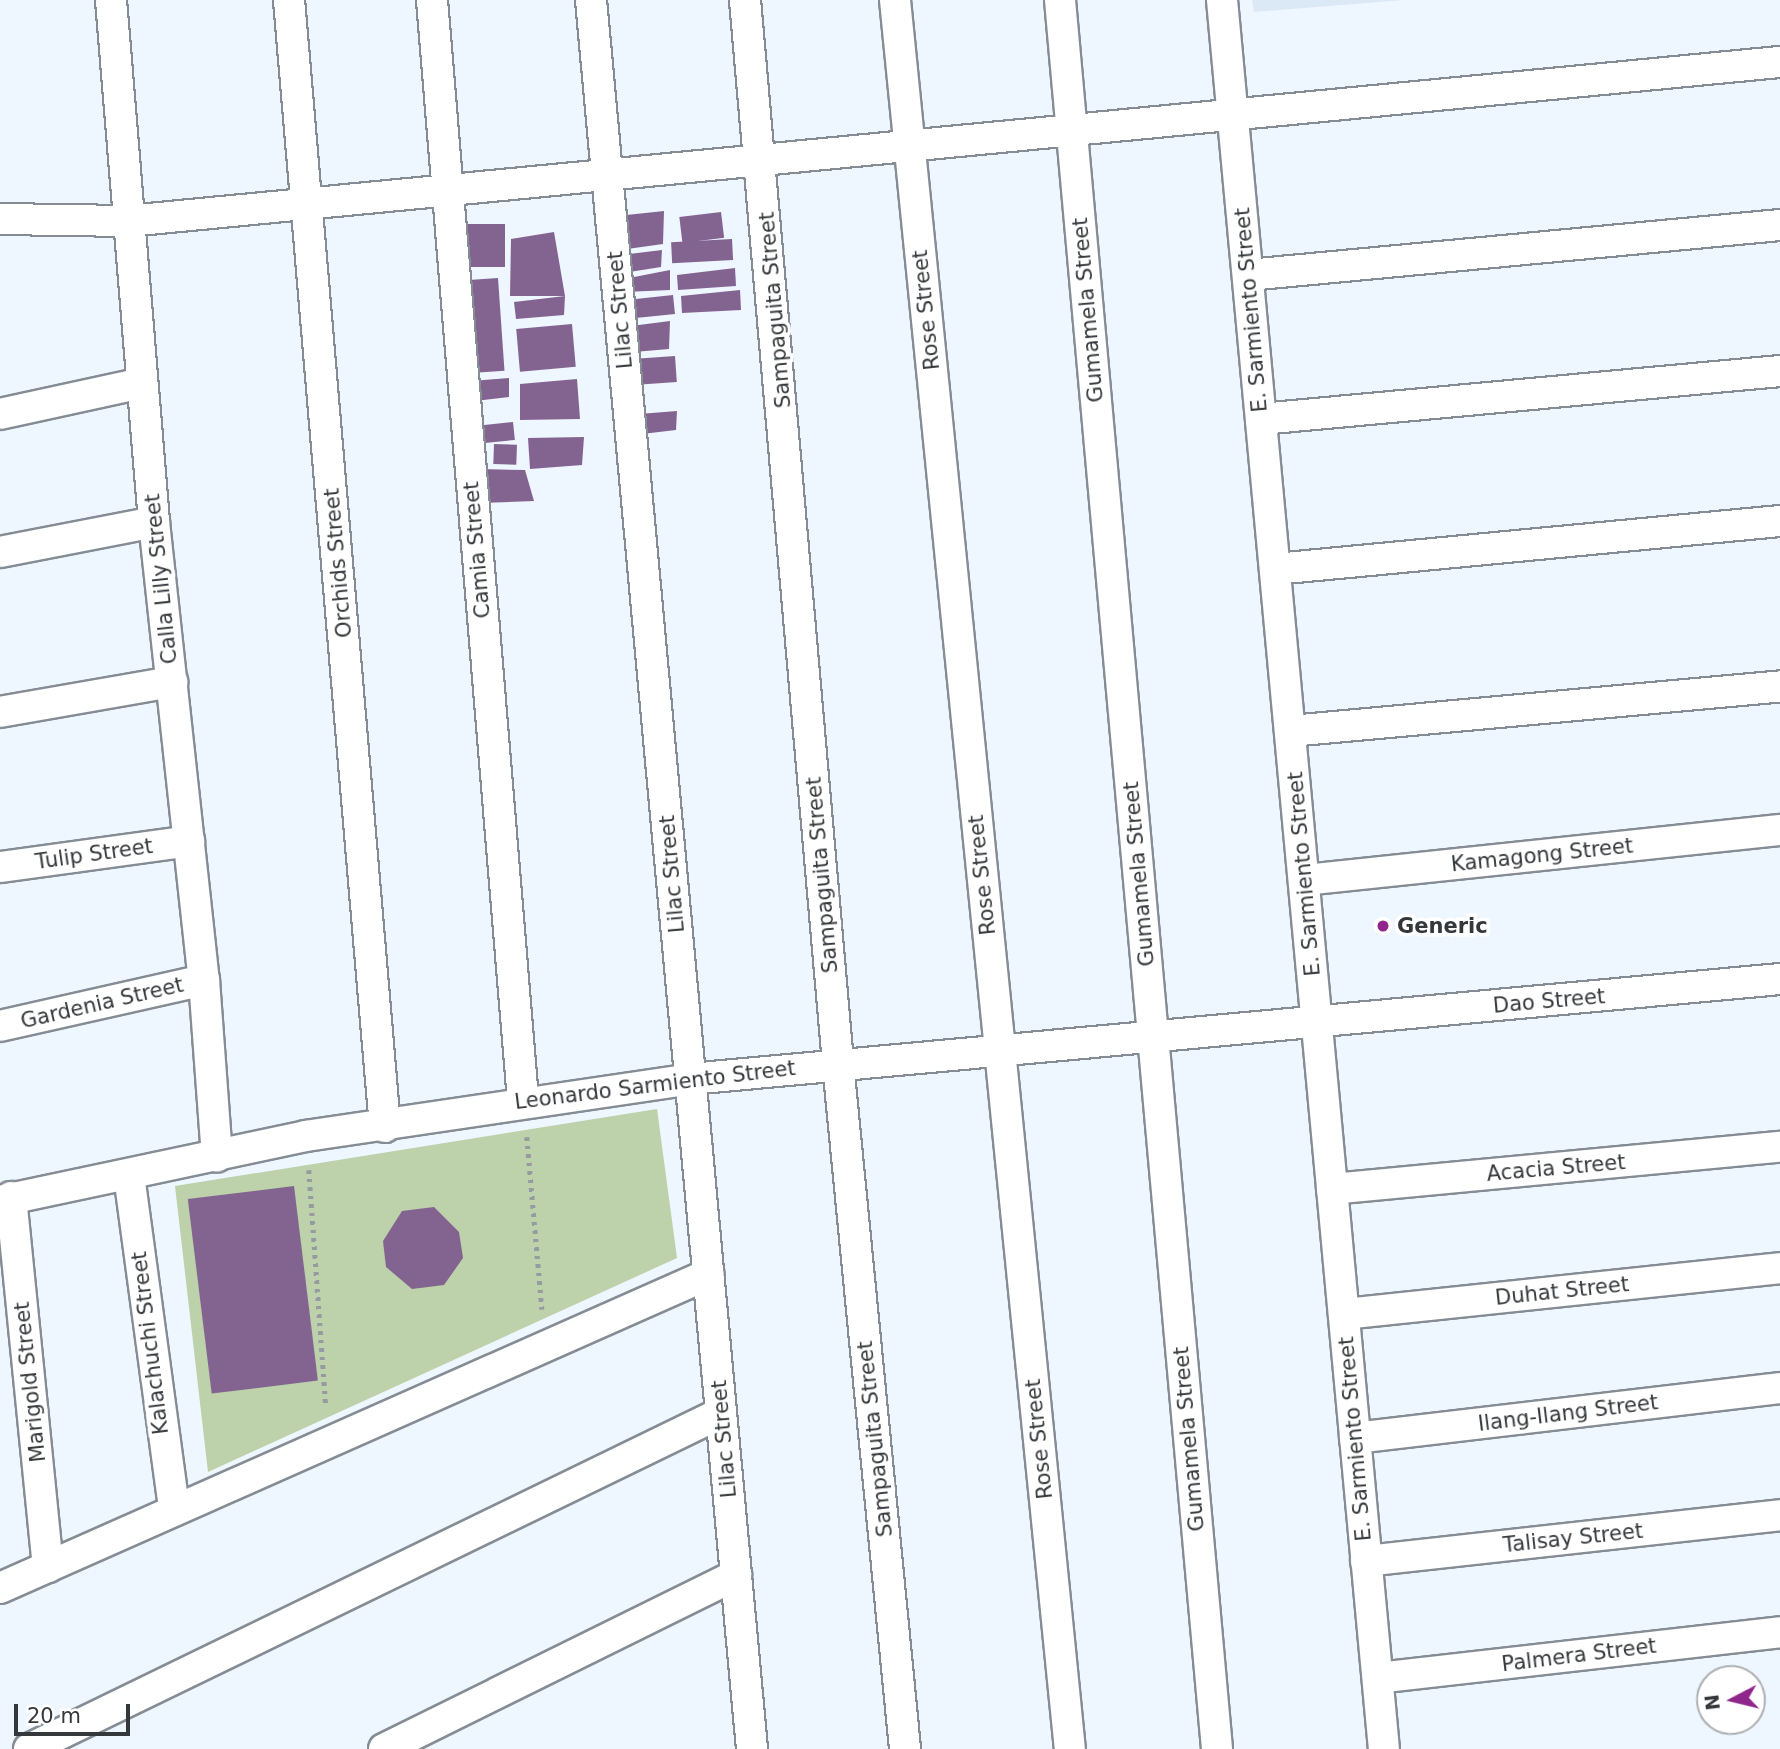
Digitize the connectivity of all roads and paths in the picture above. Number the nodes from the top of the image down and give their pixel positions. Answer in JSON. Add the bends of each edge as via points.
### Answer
{"nodes":[{"id":1,"x":111,"y":0,"type":"edge"},
{"id":2,"x":289,"y":0,"type":"edge"},
{"id":3,"x":432,"y":0,"type":"edge"},
{"id":4,"x":591,"y":0,"type":"edge"},
{"id":5,"x":745,"y":0,"type":"edge"},
{"id":6,"x":895,"y":0,"type":"edge"},
{"id":7,"x":1060,"y":0,"type":"edge"},
{"id":8,"x":1222,"y":0,"type":"edge"},
{"id":9,"x":1780,"y":62,"type":"edge"},
{"id":10,"x":1233,"y":114,"type":"junction"},
{"id":11,"x":1072,"y":130,"type":"junction"},
{"id":12,"x":909,"y":146,"type":"junction"},
{"id":13,"x":762,"y":160,"type":"junction"},
{"id":14,"x":607,"y":175,"type":"junction"},
{"id":15,"x":447,"y":191,"type":"junction"},
{"id":16,"x":307,"y":204,"type":"junction"},
{"id":17,"x":0,"y":219,"type":"edge"},
{"id":18,"x":128,"y":221,"type":"junction"},
{"id":19,"x":1780,"y":225,"type":"edge"},
{"id":20,"x":1248,"y":275,"type":"junction"},
{"id":21,"x":1780,"y":371,"type":"edge"},
{"id":22,"x":142,"y":383,"type":"junction"},
{"id":23,"x":0,"y":414,"type":"edge"},
{"id":24,"x":1261,"y":419,"type":"junction"},
{"id":25,"x":1780,"y":521,"type":"edge"},
{"id":26,"x":154,"y":522,"type":"junction"},
{"id":27,"x":0,"y":552,"type":"edge"},
{"id":28,"x":1275,"y":569,"type":"junction"},
{"id":29,"x":172,"y":682,"type":"junction"},
{"id":30,"x":1780,"y":686,"type":"edge"},
{"id":31,"x":0,"y":712,"type":"edge"},
{"id":32,"x":1290,"y":731,"type":"junction"},
{"id":33,"x":1780,"y":830,"type":"edge"},
{"id":34,"x":189,"y":841,"type":"junction"},
{"id":35,"x":0,"y":867,"type":"edge"},
{"id":36,"x":1304,"y":880,"type":"junction"},
{"id":37,"x":204,"y":979,"type":"junction"},
{"id":38,"x":1780,"y":979,"type":"edge"},
{"id":39,"x":1317,"y":1024,"type":"junction"},
{"id":40,"x":0,"y":1026,"type":"edge"},
{"id":41,"x":1153,"y":1035,"type":"junction"},
{"id":42,"x":1000,"y":1051,"type":"junction"},
{"id":43,"x":838,"y":1064,"type":"junction"},
{"id":44,"x":690,"y":1079,"type":"junction"},
{"id":45,"x":523,"y":1100,"type":"junction"},
{"id":46,"x":385,"y":1127,"type":"junction"},
{"id":47,"x":306,"y":1136,"type":"junction"},
{"id":48,"x":1780,"y":1147,"type":"edge"},
{"id":49,"x":217,"y":1157,"type":"junction"},
{"id":50,"x":129,"y":1175,"type":"junction"},
{"id":51,"x":1332,"y":1189,"type":"junction"},
{"id":52,"x":6,"y":1199,"type":"edge"},
{"id":53,"x":1780,"y":1268,"type":"edge"},
{"id":54,"x":709,"y":1274,"type":"junction"},
{"id":55,"x":1344,"y":1314,"type":"junction"},
{"id":56,"x":546,"y":1345,"type":"junction"},
{"id":57,"x":1780,"y":1388,"type":"edge"},
{"id":58,"x":721,"y":1413,"type":"junction"},
{"id":59,"x":1355,"y":1438,"type":"junction"},
{"id":60,"x":329,"y":1441,"type":"junction"},
{"id":61,"x":174,"y":1510,"type":"junction"},
{"id":62,"x":1780,"y":1515,"type":"edge"},
{"id":63,"x":1366,"y":1561,"type":"junction"},
{"id":64,"x":48,"y":1567,"type":"junction"},
{"id":65,"x":736,"y":1574,"type":"junction"},
{"id":66,"x":0,"y":1588,"type":"edge"},
{"id":67,"x":1780,"y":1632,"type":"edge"},
{"id":68,"x":1378,"y":1678,"type":"junction"},
{"id":69,"x":29,"y":1749,"type":"edge"},
{"id":70,"x":384,"y":1749,"type":"edge"},
{"id":71,"x":752,"y":1749,"type":"edge"},
{"id":72,"x":905,"y":1749,"type":"edge"},
{"id":73,"x":1070,"y":1749,"type":"edge"},
{"id":74,"x":1217,"y":1749,"type":"edge"},
{"id":75,"x":1384,"y":1749,"type":"edge"}],
"edges":[{"from":1,"to":18,"type":"street","name":"Calla Lilly Street"},
{"from":2,"to":16,"type":"street","name":"Orchids Street"},
{"from":3,"to":15,"type":"street","name":"Camia Street"},
{"from":4,"to":14,"type":"street","name":"Lilac Street"},
{"from":5,"to":13,"type":"street","name":"Sampaguita Street"},
{"from":6,"to":12,"type":"street","name":"Rose Street"},
{"from":7,"to":11,"type":"street","name":"Gumamela Street"},
{"from":8,"to":10,"type":"street","name":"E. Sarmiento Street"},
{"from":9,"to":10,"type":"street"},
{"from":10,"to":11,"type":"street"},
{"from":10,"to":20,"type":"street","name":"E. Sarmiento Street"},
{"from":11,"to":12,"type":"street"},
{"from":11,"to":41,"type":"street","name":"Gumamela Street"},
{"from":12,"to":13,"type":"street"},
{"from":12,"to":42,"type":"street","name":"Rose Street"},
{"from":13,"to":14,"type":"street"},
{"from":13,"to":43,"type":"street","name":"Sampaguita Street"},
{"from":14,"to":15,"type":"street"},
{"from":14,"to":44,"type":"street","name":"Lilac Street"},
{"from":15,"to":16,"type":"street"},
{"from":15,"to":45,"type":"street","name":"Camia Street"},
{"from":16,"to":18,"type":"street"},
{"from":16,"to":46,"type":"street","name":"Orchids Street"},
{"from":17,"to":18,"type":"street"},
{"from":18,"to":22,"type":"street","name":"Calla Lilly Street"},
{"from":19,"to":20,"type":"street"},
{"from":20,"to":24,"type":"street","name":"E. Sarmiento Street"},
{"from":21,"to":24,"type":"street"},
{"from":22,"to":23,"type":"street"},
{"from":22,"to":26,"type":"street","name":"Calla Lilly Street"},
{"from":24,"to":28,"type":"street","name":"E. Sarmiento Street"},
{"from":25,"to":28,"type":"street"},
{"from":26,"to":27,"type":"street"},
{"from":26,"to":29,"type":"street","name":"Calla Lilly Street"},
{"from":28,"to":32,"type":"street","name":"E. Sarmiento Street"},
{"from":29,"to":31,"type":"street"},
{"from":29,"to":34,"type":"street","name":"Calla Lilly Street"},
{"from":30,"to":32,"type":"street"},
{"from":32,"to":36,"type":"street","name":"E. Sarmiento Street"},
{"from":33,"to":36,"type":"street","name":"Kamagong Street"},
{"from":34,"to":35,"type":"street","name":"Tulip Street"},
{"from":34,"to":37,"type":"street","name":"Calla Lilly Street"},
{"from":36,"to":39,"type":"street","name":"E. Sarmiento Street"},
{"from":37,"to":40,"type":"street","name":"Gardenia Street"},
{"from":37,"to":49,"type":"street","name":"Calla Lilly Street"},
{"from":38,"to":39,"type":"street","name":"Dao Street"},
{"from":39,"to":41,"type":"street","name":"Leonardo Sarmiento Street"},
{"from":39,"to":51,"type":"street","name":"E. Sarmiento Street"},
{"from":41,"to":42,"type":"street","name":"Leonardo Sarmiento Street"},
{"from":41,"to":74,"type":"street","name":"Gumamela Street"},
{"from":42,"to":43,"type":"street","name":"Leonardo Sarmiento Street"},
{"from":42,"to":73,"type":"street","name":"Rose Street"},
{"from":43,"to":44,"type":"street","name":"Leonardo Sarmiento Street"},
{"from":43,"to":72,"type":"street","name":"Sampaguita Street"},
{"from":44,"to":45,"type":"street","name":"Leonardo Sarmiento Street"},
{"from":44,"to":54,"type":"street","name":"Lilac Street"},
{"from":45,"to":46,"type":"street","name":"Leonardo Sarmiento Street"},
{"from":45,"to":56,"type":"path"},
{"from":46,"to":47,"type":"street","name":"Leonardo Sarmiento Street"},
{"from":47,"to":49,"type":"street","name":"Leonardo Sarmiento Street"},
{"from":47,"to":60,"type":"path"},
{"from":48,"to":51,"type":"street","name":"Acacia Street"},
{"from":49,"to":50,"type":"street","name":"Leonardo Sarmiento Street"},
{"from":50,"to":52,"type":"street","name":"Leonardo Sarmiento Street"},
{"from":50,"to":61,"type":"street","name":"Kalachuchi Street"},
{"from":51,"to":55,"type":"street","name":"E. Sarmiento Street"},
{"from":52,"to":64,"type":"street","name":"Marigold Street"},
{"from":53,"to":55,"type":"street","name":"Duhat Street"},
{"from":54,"to":56,"type":"street"},
{"from":54,"to":58,"type":"street","name":"Lilac Street"},
{"from":55,"to":59,"type":"street","name":"E. Sarmiento Street"},
{"from":56,"to":60,"type":"street"},
{"from":57,"to":59,"type":"street","name":"Ilang-Ilang Street"},
{"from":58,"to":65,"type":"street","name":"Lilac Street"},
{"from":58,"to":69,"type":"street"},
{"from":59,"to":63,"type":"street","name":"E. Sarmiento Street"},
{"from":60,"to":61,"type":"street"},
{"from":61,"to":64,"type":"street"},
{"from":62,"to":63,"type":"street","name":"Talisay Street"},
{"from":63,"to":68,"type":"street","name":"E. Sarmiento Street"},
{"from":64,"to":66,"type":"street"},
{"from":65,"to":70,"type":"street"},
{"from":65,"to":71,"type":"street","name":"Lilac Street"},
{"from":67,"to":68,"type":"street","name":"Palmera Street"},
{"from":68,"to":75,"type":"street","name":"E. Sarmiento Street"}]}
